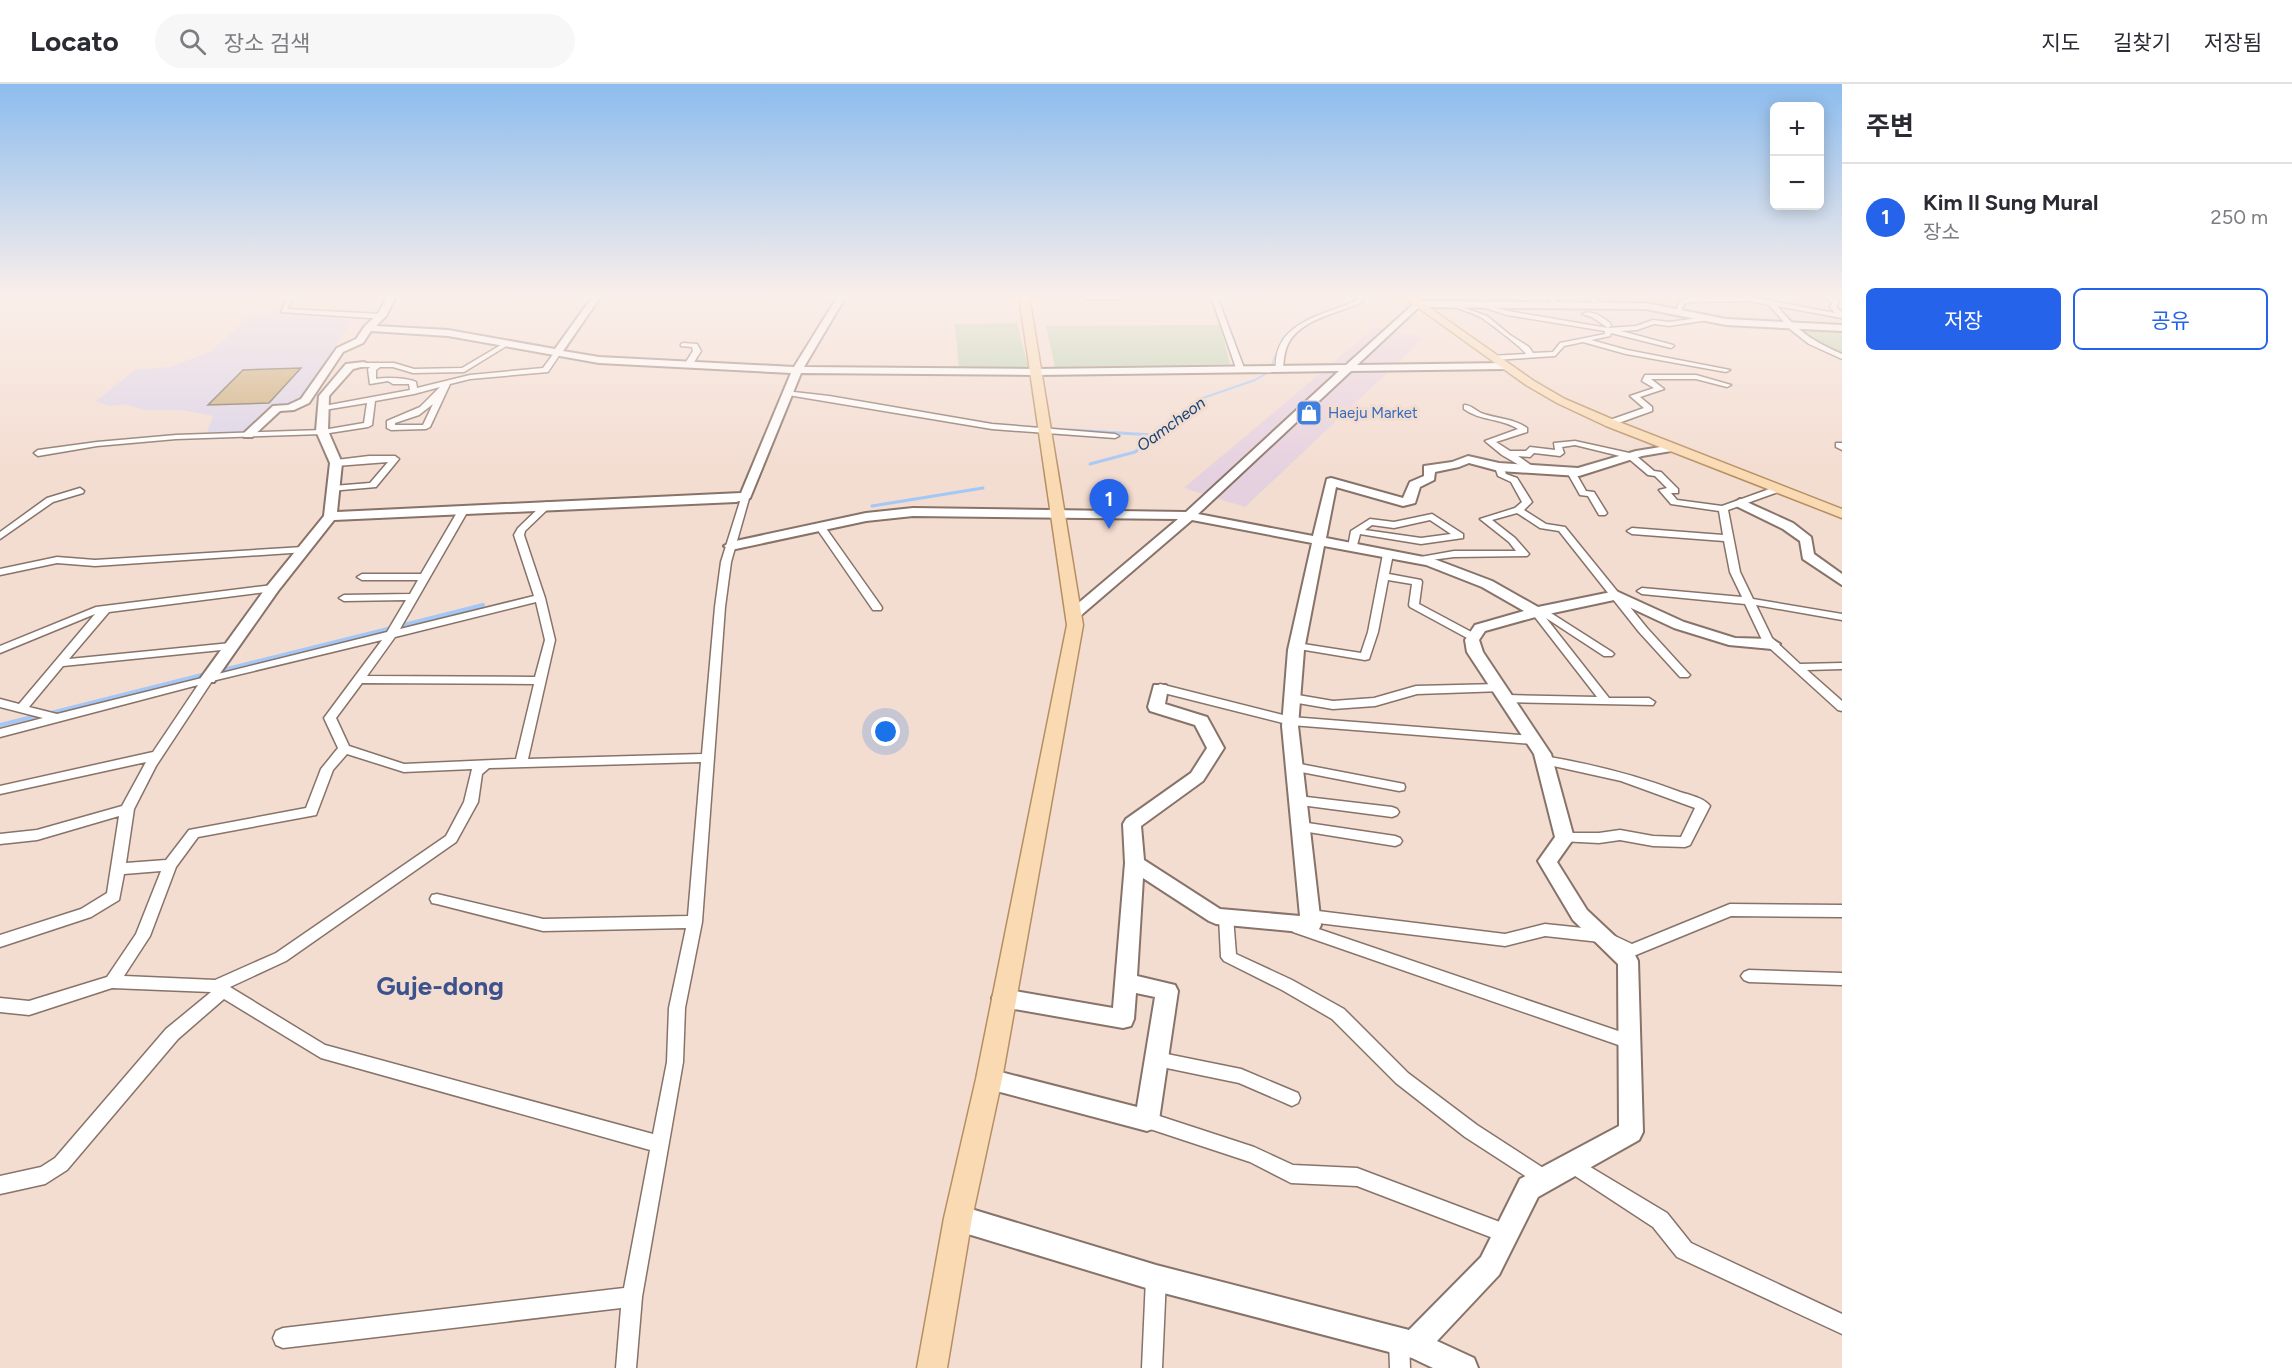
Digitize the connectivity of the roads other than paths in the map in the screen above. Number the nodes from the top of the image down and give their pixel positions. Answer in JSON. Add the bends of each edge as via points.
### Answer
{"nodes":[{"id":1,"x":336,"y":356,"type":"edge"},
{"id":2,"x":487,"y":356,"type":"edge"},
{"id":3,"x":555,"y":356,"type":"edge"},
{"id":4,"x":570,"y":356,"type":"edge"},
{"id":5,"x":694,"y":356,"type":"edge"},
{"id":6,"x":806,"y":356,"type":"edge"},
{"id":7,"x":1033,"y":356,"type":"edge"},
{"id":8,"x":1236,"y":356,"type":"edge"},
{"id":9,"x":1282,"y":356,"type":"edge"},
{"id":10,"x":1361,"y":356,"type":"edge"},
{"id":11,"x":1491,"y":356,"type":"edge"},
{"id":12,"x":1531,"y":356,"type":"edge"},
{"id":13,"x":1648,"y":356,"type":"edge"},
{"id":14,"x":1494,"y":358,"type":"junction"},
{"id":15,"x":371,"y":365,"type":"junction"},
{"id":16,"x":688,"y":365,"type":"junction"},
{"id":17,"x":1506,"y":366,"type":"junction"},
{"id":18,"x":1240,"y":368,"type":"junction"},
{"id":19,"x":1279,"y":368,"type":"junction"},
{"id":20,"x":1348,"y":368,"type":"junction"},
{"id":21,"x":797,"y":370,"type":"junction"},
{"id":22,"x":1726,"y":370,"type":"dead end"},
{"id":23,"x":1036,"y":372,"type":"junction"},
{"id":24,"x":447,"y":383,"type":"junction"},
{"id":25,"x":1726,"y":385,"type":"dead end"},
{"id":26,"x":414,"y":392,"type":"junction"},
{"id":27,"x":788,"y":393,"type":"junction"},
{"id":28,"x":371,"y":400,"type":"junction"},
{"id":29,"x":1467,"y":407,"type":"dead end"},
{"id":30,"x":324,"y":408,"type":"junction"},
{"id":31,"x":1610,"y":423,"type":"junction"},
{"id":32,"x":1045,"y":431,"type":"junction"},
{"id":33,"x":323,"y":432,"type":"junction"},
{"id":34,"x":248,"y":435,"type":"junction"},
{"id":35,"x":1115,"y":436,"type":"dead end"},
{"id":36,"x":1673,"y":448,"type":"junction"},
{"id":37,"x":38,"y":453,"type":"dead end"},
{"id":38,"x":1505,"y":453,"type":"junction"},
{"id":39,"x":1631,"y":456,"type":"junction"},
{"id":40,"x":336,"y":464,"type":"junction"},
{"id":41,"x":1500,"y":467,"type":"junction"},
{"id":42,"x":1534,"y":470,"type":"junction"},
{"id":43,"x":1570,"y":472,"type":"junction"},
{"id":44,"x":333,"y":489,"type":"junction"},
{"id":45,"x":1778,"y":489,"type":"junction"},
{"id":46,"x":80,"y":491,"type":"dead end"},
{"id":47,"x":746,"y":495,"type":"junction"},
{"id":48,"x":1740,"y":503,"type":"junction"},
{"id":49,"x":548,"y":505,"type":"junction"},
{"id":50,"x":464,"y":509,"type":"junction"},
{"id":51,"x":1723,"y":509,"type":"junction"},
{"id":52,"x":1518,"y":510,"type":"junction"},
{"id":53,"x":1057,"y":512,"type":"junction"},
{"id":54,"x":1602,"y":513,"type":"dead end"},
{"id":55,"x":1842,"y":514,"type":"edge"},
{"id":56,"x":330,"y":516,"type":"junction"},
{"id":57,"x":1189,"y":516,"type":"junction"},
{"id":58,"x":820,"y":526,"type":"junction"},
{"id":59,"x":1356,"y":531,"type":"junction"},
{"id":60,"x":1632,"y":531,"type":"dead end"},
{"id":61,"x":0,"y":536,"type":"edge"},
{"id":62,"x":1728,"y":538,"type":"junction"},
{"id":63,"x":1319,"y":540,"type":"junction"},
{"id":64,"x":731,"y":546,"type":"junction"},
{"id":65,"x":1353,"y":547,"type":"junction"},
{"id":66,"x":303,"y":550,"type":"junction"},
{"id":67,"x":1388,"y":554,"type":"junction"},
{"id":68,"x":1418,"y":560,"type":"junction"},
{"id":69,"x":0,"y":572,"type":"edge"},
{"id":70,"x":426,"y":576,"type":"junction"},
{"id":71,"x":1384,"y":576,"type":"junction"},
{"id":72,"x":362,"y":577,"type":"dead end"},
{"id":73,"x":1842,"y":581,"type":"edge"},
{"id":74,"x":273,"y":588,"type":"junction"},
{"id":75,"x":1642,"y":591,"type":"dead end"},
{"id":76,"x":1617,"y":595,"type":"junction"},
{"id":77,"x":413,"y":597,"type":"junction"},
{"id":78,"x":344,"y":598,"type":"dead end"},
{"id":79,"x":540,"y":598,"type":"junction"},
{"id":80,"x":1749,"y":601,"type":"junction"},
{"id":81,"x":106,"y":608,"type":"junction"},
{"id":82,"x":877,"y":608,"type":"dead end"},
{"id":83,"x":1540,"y":611,"type":"junction"},
{"id":84,"x":1074,"y":614,"type":"junction"},
{"id":85,"x":1842,"y":616,"type":"edge"},
{"id":86,"x":391,"y":635,"type":"junction"},
{"id":87,"x":1473,"y":637,"type":"junction"},
{"id":88,"x":1772,"y":644,"type":"junction"},
{"id":89,"x":231,"y":646,"type":"junction"},
{"id":90,"x":1297,"y":646,"type":"junction"},
{"id":91,"x":0,"y":650,"type":"edge"},
{"id":92,"x":1608,"y":654,"type":"dead end"},
{"id":93,"x":60,"y":663,"type":"junction"},
{"id":94,"x":1842,"y":666,"type":"edge"},
{"id":95,"x":1798,"y":668,"type":"junction"},
{"id":96,"x":211,"y":674,"type":"junction"},
{"id":97,"x":1684,"y":675,"type":"dead end"},
{"id":98,"x":358,"y":679,"type":"junction"},
{"id":99,"x":540,"y":681,"type":"junction"},
{"id":100,"x":1160,"y":688,"type":"joint"},
{"id":101,"x":1503,"y":693,"type":"junction"},
{"id":102,"x":1292,"y":698,"type":"junction"},
{"id":103,"x":1606,"y":701,"type":"junction"},
{"id":104,"x":1649,"y":702,"type":"dead end"},
{"id":105,"x":0,"y":703,"type":"edge"},
{"id":106,"x":1841,"y":706,"type":"edge"},
{"id":107,"x":22,"y":708,"type":"junction"},
{"id":108,"x":58,"y":718,"type":"junction"},
{"id":109,"x":1291,"y":721,"type":"junction"},
{"id":110,"x":0,"y":733,"type":"edge"},
{"id":111,"x":1533,"y":740,"type":"junction"},
{"id":112,"x":344,"y":749,"type":"junction"},
{"id":113,"x":158,"y":755,"type":"junction"},
{"id":114,"x":709,"y":758,"type":"junction"},
{"id":115,"x":1544,"y":760,"type":"junction"},
{"id":116,"x":521,"y":763,"type":"junction"},
{"id":117,"x":486,"y":764,"type":"junction"},
{"id":118,"x":1294,"y":767,"type":"junction"},
{"id":119,"x":1399,"y":787,"type":"dead end"},
{"id":120,"x":0,"y":790,"type":"edge"},
{"id":121,"x":1298,"y":801,"type":"junction"},
{"id":122,"x":127,"y":809,"type":"junction"},
{"id":123,"x":1392,"y":812,"type":"dead end"},
{"id":124,"x":1301,"y":827,"type":"junction"},
{"id":125,"x":1565,"y":838,"type":"junction"},
{"id":126,"x":0,"y":839,"type":"edge"},
{"id":127,"x":1395,"y":841,"type":"dead end"},
{"id":128,"x":1135,"y":863,"type":"junction"},
{"id":129,"x":170,"y":865,"type":"junction"},
{"id":130,"x":118,"y":869,"type":"junction"},
{"id":131,"x":437,"y":899,"type":"dead end"},
{"id":132,"x":1842,"y":911,"type":"edge"},
{"id":133,"x":1226,"y":916,"type":"junction"},
{"id":134,"x":1310,"y":916,"type":"junction"},
{"id":135,"x":695,"y":922,"type":"junction"},
{"id":136,"x":1283,"y":922,"type":"junction"},
{"id":137,"x":1602,"y":936,"type":"junction"},
{"id":138,"x":0,"y":941,"type":"edge"},
{"id":139,"x":1749,"y":976,"type":"dead end"},
{"id":140,"x":1842,"y":979,"type":"edge"},
{"id":141,"x":112,"y":982,"type":"junction"},
{"id":142,"x":1126,"y":982,"type":"junction"},
{"id":143,"x":220,"y":988,"type":"junction"},
{"id":144,"x":1003,"y":998,"type":"junction"},
{"id":145,"x":0,"y":1005,"type":"edge"},
{"id":146,"x":1630,"y":1042,"type":"junction"},
{"id":147,"x":1157,"y":1059,"type":"junction"},
{"id":148,"x":989,"y":1079,"type":"junction"},
{"id":149,"x":1292,"y":1098,"type":"dead end"},
{"id":150,"x":1147,"y":1120,"type":"junction"},
{"id":151,"x":660,"y":1144,"type":"junction"},
{"id":152,"x":1572,"y":1164,"type":"junction"},
{"id":153,"x":1545,"y":1179,"type":"junction"},
{"id":154,"x":0,"y":1185,"type":"edge"},
{"id":155,"x":958,"y":1218,"type":"junction"},
{"id":156,"x":1506,"y":1234,"type":"junction"},
{"id":157,"x":1156,"y":1278,"type":"junction"},
{"id":158,"x":632,"y":1296,"type":"junction"},
{"id":159,"x":1842,"y":1324,"type":"edge"},
{"id":160,"x":283,"y":1338,"type":"dead end"},
{"id":161,"x":1406,"y":1343,"type":"junction"},
{"id":162,"x":626,"y":1368,"type":"edge"},
{"id":163,"x":932,"y":1368,"type":"edge"},
{"id":164,"x":1152,"y":1368,"type":"edge"},
{"id":165,"x":1400,"y":1368,"type":"edge"},
{"id":166,"x":1464,"y":1368,"type":"edge"}],
"edges":[{"from":1,"to":34,"type":"street","via":[[305,401],[290,408],[277,408]]},
{"from":2,"to":15,"type":"street","via":[[464,370],[413,371],[394,365]]},
{"from":3,"to":24,"type":"street","via":[[545,370]]},
{"from":4,"to":16,"type":"street"},
{"from":5,"to":16,"type":"street"},
{"from":6,"to":21,"type":"street"},
{"from":7,"to":23,"type":"main road"},
{"from":8,"to":18,"type":"street"},
{"from":9,"to":19,"type":"street"},
{"from":10,"to":20,"type":"street"},
{"from":11,"to":14,"type":"main road"},
{"from":12,"to":14,"type":"street"},
{"from":13,"to":22,"type":"street"},
{"from":14,"to":17,"type":"main road"},
{"from":15,"to":26,"type":"street","via":[[373,382],[412,382]]},
{"from":15,"to":30,"type":"street","via":[[350,366],[324,396]]},
{"from":16,"to":21,"type":"street"},
{"from":17,"to":20,"type":"street"},
{"from":17,"to":31,"type":"main road","via":[[1546,393]]},
{"from":18,"to":19,"type":"street"},
{"from":18,"to":23,"type":"street"},
{"from":19,"to":20,"type":"street"},
{"from":20,"to":57,"type":"street"},
{"from":21,"to":23,"type":"street"},
{"from":21,"to":27,"type":"street"},
{"from":23,"to":32,"type":"main road"},
{"from":24,"to":24,"type":"street","via":[[430,405],[391,421],[391,428],[426,427]]},
{"from":24,"to":26,"type":"street"},
{"from":25,"to":31,"type":"street","via":[[1696,377],[1648,377],[1646,381],[1660,389],[1634,396],[1649,409]]},
{"from":26,"to":28,"type":"street"},
{"from":27,"to":32,"type":"street","via":[[950,421]]},
{"from":27,"to":47,"type":"street"},
{"from":28,"to":30,"type":"street"},
{"from":28,"to":33,"type":"street","via":[[368,425]]},
{"from":29,"to":38,"type":"street","via":[[1477,416],[1515,421],[1524,430],[1489,441]]},
{"from":30,"to":33,"type":"street"},
{"from":31,"to":36,"type":"main road"},
{"from":32,"to":35,"type":"street"},
{"from":32,"to":53,"type":"main road"},
{"from":33,"to":34,"type":"street"},
{"from":33,"to":40,"type":"street"},
{"from":34,"to":37,"type":"street","via":[[119,442]]},
{"from":36,"to":39,"type":"street"},
{"from":36,"to":45,"type":"main road"},
{"from":38,"to":39,"type":"street","via":[[1560,453],[1557,445],[1575,443]]},
{"from":38,"to":42,"type":"street"},
{"from":39,"to":43,"type":"street"},
{"from":39,"to":51,"type":"street","via":[[1675,491],[1663,490],[1674,502]]},
{"from":40,"to":44,"type":"street"},
{"from":40,"to":44,"type":"street","via":[[395,459],[373,485]]},
{"from":41,"to":42,"type":"street"},
{"from":41,"to":52,"type":"street","via":[[1502,476],[1514,480],[1527,502]]},
{"from":41,"to":63,"type":"street","via":[[1468,459],[1428,469],[1430,477],[1414,484],[1412,500],[1403,502],[1331,482]]},
{"from":42,"to":43,"type":"street"},
{"from":43,"to":54,"type":"street","via":[[1583,493],[1592,494]]},
{"from":44,"to":56,"type":"street"},
{"from":45,"to":48,"type":"street"},
{"from":45,"to":55,"type":"main road"},
{"from":46,"to":61,"type":"street","via":[[50,500]]},
{"from":47,"to":49,"type":"street"},
{"from":47,"to":64,"type":"street"},
{"from":48,"to":51,"type":"street"},
{"from":48,"to":73,"type":"street","via":[[1788,526],[1806,540],[1808,556]]},
{"from":49,"to":50,"type":"street"},
{"from":49,"to":79,"type":"street","via":[[519,536]]},
{"from":50,"to":56,"type":"street"},
{"from":50,"to":70,"type":"street"},
{"from":51,"to":62,"type":"street"},
{"from":52,"to":68,"type":"street","via":[[1485,519],[1524,554],[1454,554]]},
{"from":52,"to":76,"type":"street","via":[[1543,526],[1562,529]]},
{"from":53,"to":57,"type":"street"},
{"from":53,"to":58,"type":"street","via":[[913,512]]},
{"from":53,"to":84,"type":"main road"},
{"from":56,"to":66,"type":"street"},
{"from":57,"to":63,"type":"street"},
{"from":57,"to":84,"type":"street"},
{"from":58,"to":64,"type":"street"},
{"from":58,"to":82,"type":"street"},
{"from":59,"to":59,"type":"street","via":[[1421,541],[1460,536],[1432,517],[1394,525],[1370,522]]},
{"from":59,"to":65,"type":"street"},
{"from":60,"to":62,"type":"street"},
{"from":62,"to":80,"type":"street","via":[[1735,572]]},
{"from":63,"to":65,"type":"street"},
{"from":63,"to":90,"type":"street"},
{"from":64,"to":114,"type":"street","via":[[720,607]]},
{"from":65,"to":67,"type":"street"},
{"from":66,"to":69,"type":"street","via":[[95,563],[57,560]]},
{"from":66,"to":74,"type":"street"},
{"from":67,"to":68,"type":"street"},
{"from":67,"to":71,"type":"street"},
{"from":68,"to":83,"type":"street","via":[[1487,584]]},
{"from":70,"to":72,"type":"street"},
{"from":70,"to":77,"type":"street"},
{"from":71,"to":87,"type":"street","via":[[1417,582],[1414,605]]},
{"from":71,"to":90,"type":"street","via":[[1365,657]]},
{"from":74,"to":81,"type":"street"},
{"from":74,"to":89,"type":"street"},
{"from":75,"to":80,"type":"street"},
{"from":76,"to":83,"type":"street"},
{"from":76,"to":88,"type":"street","via":[[1679,625],[1734,642]]},
{"from":76,"to":97,"type":"street"},
{"from":77,"to":78,"type":"street"},
{"from":77,"to":86,"type":"street"},
{"from":79,"to":86,"type":"street"},
{"from":79,"to":99,"type":"street","via":[[550,640]]},
{"from":80,"to":85,"type":"street"},
{"from":80,"to":88,"type":"street"},
{"from":81,"to":91,"type":"street"},
{"from":81,"to":93,"type":"street"},
{"from":83,"to":87,"type":"street","via":[[1480,628]]},
{"from":83,"to":92,"type":"street"},
{"from":83,"to":103,"type":"street"},
{"from":84,"to":144,"type":"main road"},
{"from":86,"to":96,"type":"street"},
{"from":86,"to":98,"type":"street"},
{"from":87,"to":101,"type":"street","via":[[1475,652]]},
{"from":88,"to":95,"type":"street"},
{"from":89,"to":93,"type":"street"},
{"from":89,"to":96,"type":"street"},
{"from":90,"to":102,"type":"street"},
{"from":93,"to":107,"type":"street"},
{"from":94,"to":95,"type":"street"},
{"from":95,"to":106,"type":"street"},
{"from":96,"to":108,"type":"street"},
{"from":96,"to":113,"type":"street"},
{"from":98,"to":99,"type":"street"},
{"from":98,"to":112,"type":"street","via":[[330,718]]},
{"from":99,"to":116,"type":"street"},
{"from":100,"to":109,"type":"street"},
{"from":100,"to":128,"type":"street","via":[[1156,707],[1201,721],[1216,748],[1197,777],[1132,824]]},
{"from":101,"to":102,"type":"street","via":[[1416,690],[1375,702],[1333,705]]},
{"from":101,"to":103,"type":"street"},
{"from":101,"to":111,"type":"street"},
{"from":102,"to":109,"type":"street"},
{"from":103,"to":104,"type":"street"},
{"from":105,"to":107,"type":"street"},
{"from":107,"to":108,"type":"street"},
{"from":108,"to":110,"type":"street"},
{"from":109,"to":111,"type":"street"},
{"from":109,"to":118,"type":"street"},
{"from":111,"to":115,"type":"street"},
{"from":112,"to":117,"type":"street","via":[[404,768]]},
{"from":112,"to":129,"type":"street","via":[[327,769],[311,812],[194,832]]},
{"from":113,"to":120,"type":"street"},
{"from":113,"to":122,"type":"street"},
{"from":114,"to":116,"type":"street"},
{"from":114,"to":135,"type":"street"},
{"from":115,"to":125,"type":"street"},
{"from":115,"to":125,"type":"street","via":[[1623,776],[1703,806],[1684,842],[1620,834]]},
{"from":116,"to":117,"type":"street"},
{"from":117,"to":143,"type":"street","via":[[476,771],[471,802],[451,839],[281,957]]},
{"from":118,"to":119,"type":"street"},
{"from":118,"to":121,"type":"street"},
{"from":121,"to":123,"type":"street"},
{"from":121,"to":124,"type":"street"},
{"from":122,"to":126,"type":"street","via":[[37,835]]},
{"from":122,"to":130,"type":"street"},
{"from":124,"to":127,"type":"street"},
{"from":124,"to":134,"type":"street"},
{"from":125,"to":137,"type":"street","via":[[1547,861],[1580,915]]},
{"from":128,"to":133,"type":"street","via":[[1216,916]]},
{"from":128,"to":142,"type":"street"},
{"from":129,"to":130,"type":"street"},
{"from":129,"to":141,"type":"street","via":[[143,936]]},
{"from":130,"to":138,"type":"street","via":[[114,896],[86,913]]},
{"from":131,"to":135,"type":"street","via":[[543,925]]},
{"from":132,"to":137,"type":"street","via":[[1730,909],[1631,951]]},
{"from":133,"to":136,"type":"street"},
{"from":133,"to":153,"type":"street","via":[[1229,957],[1338,1014],[1402,1078],[1471,1131]]},
{"from":134,"to":136,"type":"street","via":[[1311,926]]},
{"from":134,"to":137,"type":"street","via":[[1505,940],[1545,930]]},
{"from":135,"to":151,"type":"street","via":[[677,1008],[675,1062]]},
{"from":136,"to":146,"type":"street"},
{"from":137,"to":146,"type":"street","via":[[1628,961]]},
{"from":139,"to":140,"type":"street"},
{"from":141,"to":143,"type":"street"},
{"from":141,"to":145,"type":"street","via":[[28,1008]]},
{"from":142,"to":144,"type":"street","via":[[1123,1019]]},
{"from":142,"to":147,"type":"street","via":[[1167,992]]},
{"from":143,"to":151,"type":"street","via":[[321,1051]]},
{"from":143,"to":154,"type":"street","via":[[172,1034],[61,1164],[45,1175]]},
{"from":144,"to":148,"type":"main road"},
{"from":146,"to":152,"type":"street","via":[[1631,1132]]},
{"from":147,"to":149,"type":"street","via":[[1241,1076]]},
{"from":147,"to":150,"type":"street"},
{"from":148,"to":150,"type":"street"},
{"from":148,"to":155,"type":"main road"},
{"from":150,"to":156,"type":"street","via":[[1254,1155],[1291,1174],[1357,1177]]},
{"from":151,"to":158,"type":"street"},
{"from":152,"to":153,"type":"street"},
{"from":152,"to":159,"type":"street","via":[[1660,1220],[1684,1250]]},
{"from":153,"to":156,"type":"street","via":[[1529,1188]]},
{"from":155,"to":157,"type":"street"},
{"from":155,"to":163,"type":"main road"},
{"from":156,"to":161,"type":"street","via":[[1490,1266]]},
{"from":157,"to":161,"type":"street"},
{"from":157,"to":164,"type":"street"},
{"from":158,"to":160,"type":"street"},
{"from":158,"to":162,"type":"street"},
{"from":161,"to":165,"type":"street"},
{"from":161,"to":166,"type":"street"}]}
